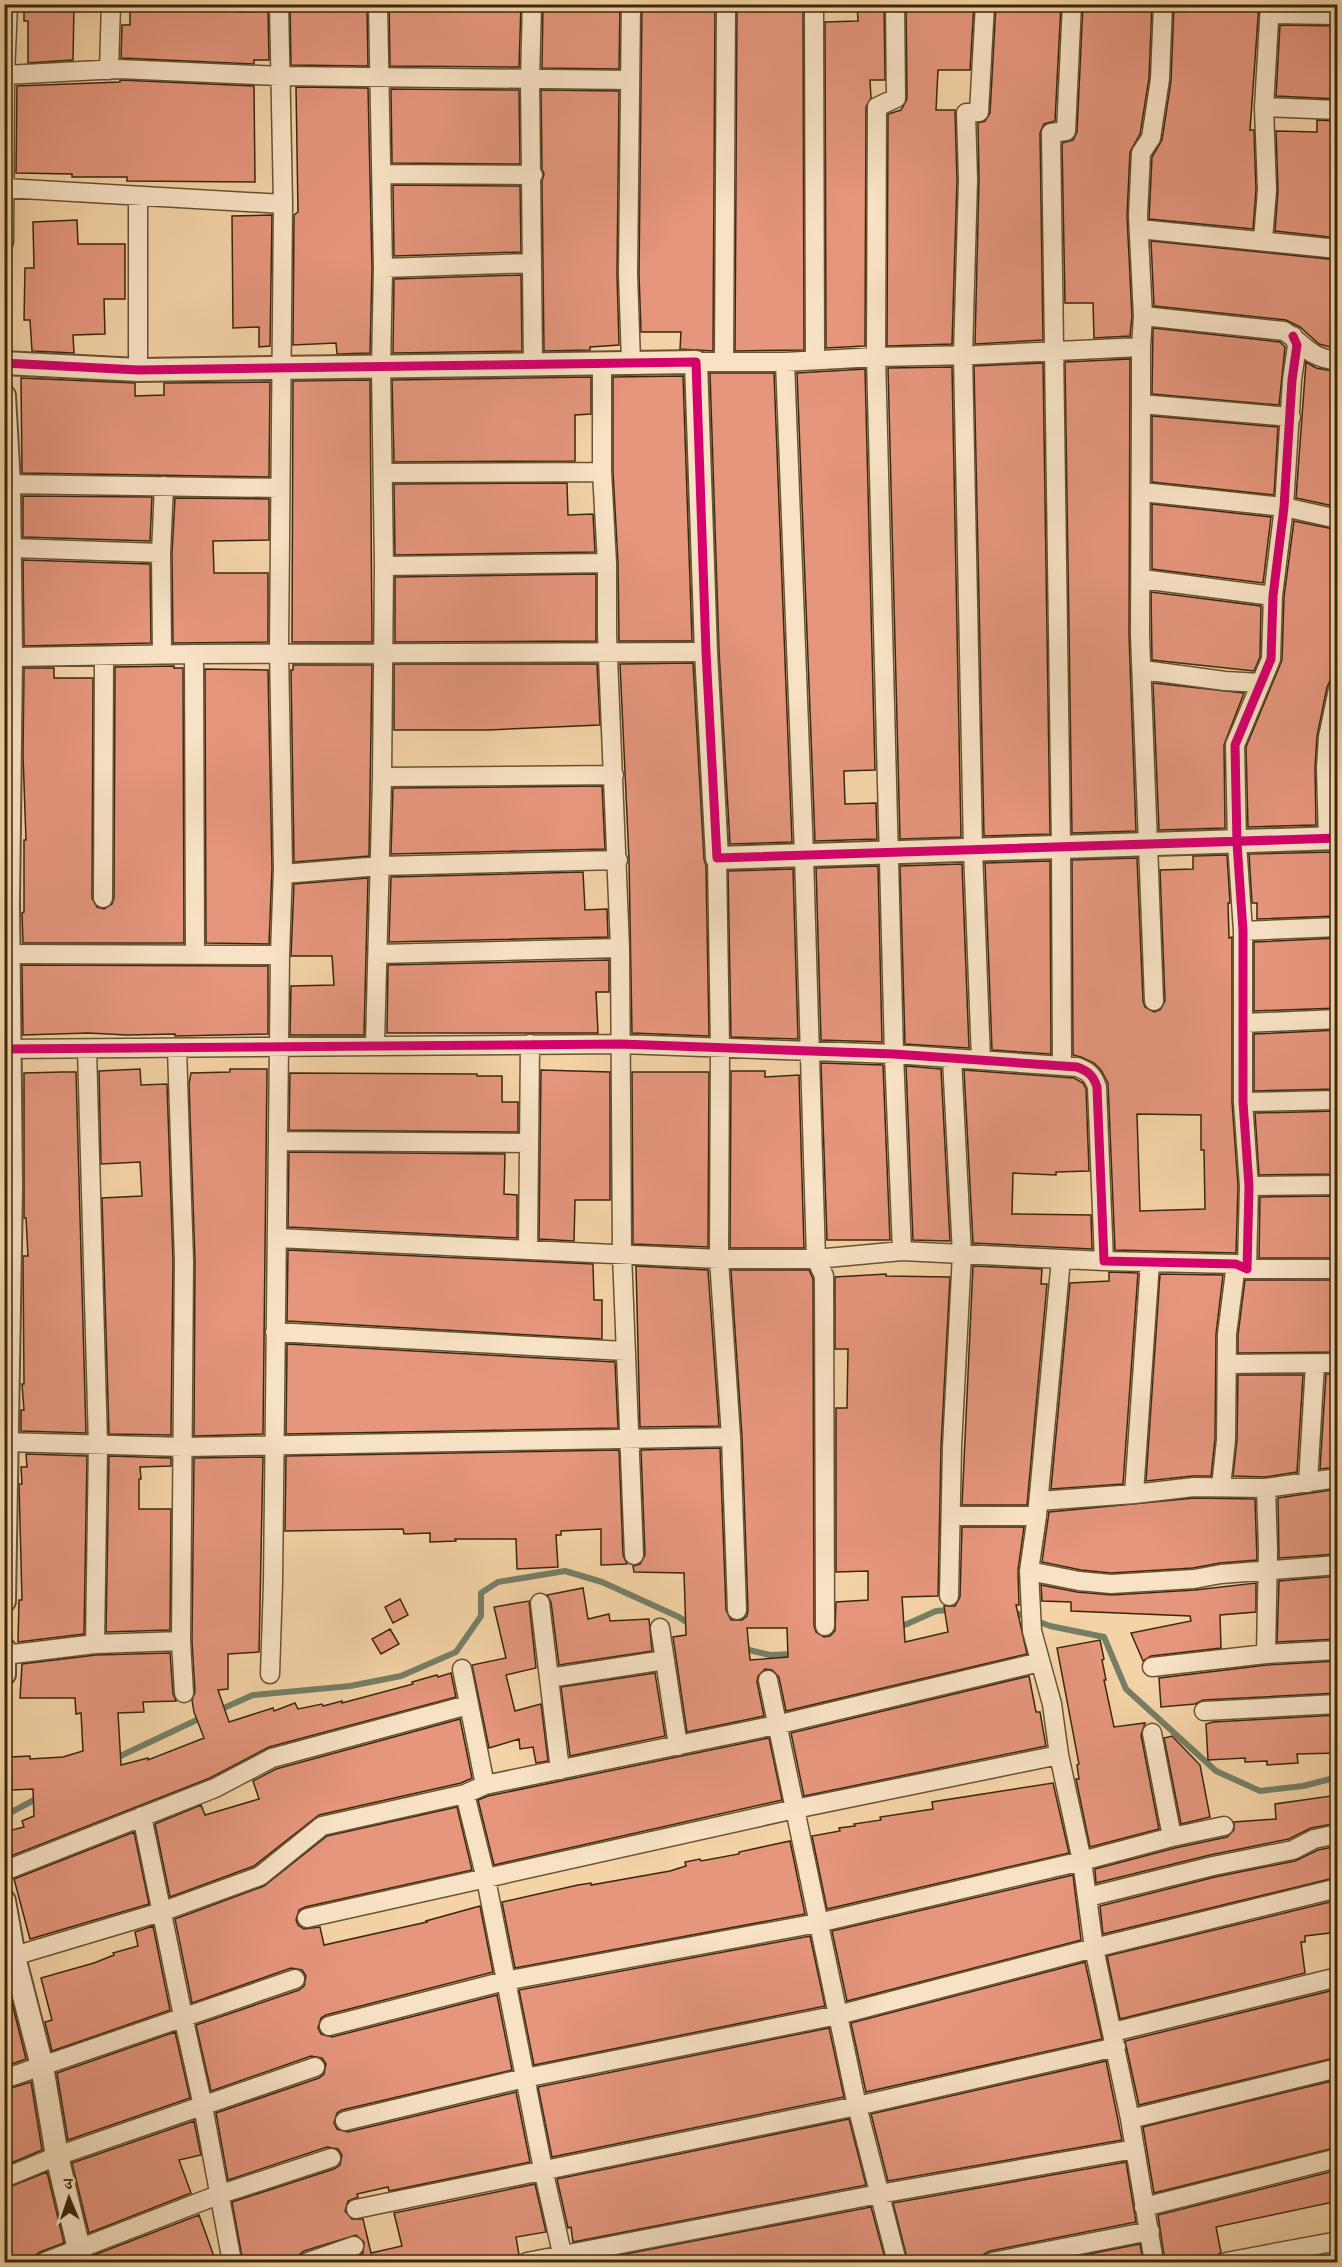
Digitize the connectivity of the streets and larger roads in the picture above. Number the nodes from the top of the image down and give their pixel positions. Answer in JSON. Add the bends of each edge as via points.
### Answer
{"nodes":[{"id":1,"x":8,"y":4,"type":"edge"},
{"id":2,"x":111,"y":4,"type":"edge"},
{"id":3,"x":279,"y":4,"type":"edge"},
{"id":4,"x":378,"y":4,"type":"edge"},
{"id":5,"x":532,"y":4,"type":"edge"},
{"id":6,"x":631,"y":4,"type":"edge"},
{"id":7,"x":726,"y":4,"type":"edge"},
{"id":8,"x":814,"y":4,"type":"edge"},
{"id":9,"x":895,"y":4,"type":"edge"},
{"id":10,"x":985,"y":4,"type":"edge"},
{"id":11,"x":1072,"y":4,"type":"edge"},
{"id":12,"x":1162,"y":4,"type":"edge"},
{"id":13,"x":1270,"y":9,"type":"edge"},
{"id":14,"x":1338,"y":15,"type":"edge"},
{"id":15,"x":109,"y":70,"type":"junction"},
{"id":16,"x":4,"y":75,"type":"edge"},
{"id":17,"x":280,"y":76,"type":"junction"},
{"id":18,"x":380,"y":76,"type":"junction"},
{"id":19,"x":530,"y":79,"type":"junction"},
{"id":20,"x":629,"y":80,"type":"junction"},
{"id":21,"x":1264,"y":107,"type":"junction"},
{"id":22,"x":1338,"y":110,"type":"edge"},
{"id":23,"x":382,"y":174,"type":"junction"},
{"id":24,"x":533,"y":175,"type":"junction"},
{"id":25,"x":5,"y":188,"type":"edge"},
{"id":26,"x":138,"y":196,"type":"junction"},
{"id":27,"x":283,"y":204,"type":"junction"},
{"id":28,"x":1139,"y":229,"type":"junction"},
{"id":29,"x":1263,"y":240,"type":"junction"},
{"id":30,"x":4,"y":243,"type":"edge"},
{"id":31,"x":1338,"y":249,"type":"edge"},
{"id":32,"x":532,"y":263,"type":"junction"},
{"id":33,"x":383,"y":268,"type":"junction"},
{"id":34,"x":1143,"y":316,"type":"junction"},
{"id":35,"x":1293,"y":336,"type":"junction"},
{"id":36,"x":1141,"y":347,"type":"junction"},
{"id":37,"x":1053,"y":351,"type":"junction"},
{"id":38,"x":963,"y":356,"type":"junction"},
{"id":39,"x":876,"y":357,"type":"junction"},
{"id":40,"x":815,"y":360,"type":"junction"},
{"id":41,"x":1338,"y":361,"type":"edge"},
{"id":42,"x":602,"y":362,"type":"junction"},
{"id":43,"x":631,"y":362,"type":"junction"},
{"id":44,"x":696,"y":362,"type":"junction"},
{"id":45,"x":724,"y":362,"type":"junction"},
{"id":46,"x":785,"y":362,"type":"junction"},
{"id":47,"x":4,"y":363,"type":"edge"},
{"id":48,"x":533,"y":364,"type":"junction"},
{"id":49,"x":381,"y":368,"type":"junction"},
{"id":50,"x":138,"y":370,"type":"junction"},
{"id":51,"x":282,"y":370,"type":"junction"},
{"id":52,"x":4,"y":396,"type":"edge"},
{"id":53,"x":1141,"y":404,"type":"junction"},
{"id":54,"x":1291,"y":417,"type":"junction"},
{"id":55,"x":602,"y":472,"type":"junction"},
{"id":56,"x":383,"y":473,"type":"junction"},
{"id":57,"x":7,"y":484,"type":"edge"},
{"id":58,"x":164,"y":486,"type":"junction"},
{"id":59,"x":280,"y":488,"type":"junction"},
{"id":60,"x":1143,"y":492,"type":"junction"},
{"id":61,"x":1284,"y":507,"type":"junction"},
{"id":62,"x":1338,"y":519,"type":"edge"},
{"id":63,"x":10,"y":548,"type":"junction"},
{"id":64,"x":162,"y":553,"type":"junction"},
{"id":65,"x":607,"y":563,"type":"junction"},
{"id":66,"x":384,"y":566,"type":"junction"},
{"id":67,"x":1142,"y":579,"type":"junction"},
{"id":68,"x":1273,"y":596,"type":"junction"},
{"id":69,"x":607,"y":652,"type":"junction"},
{"id":70,"x":706,"y":652,"type":"junction"},
{"id":71,"x":383,"y":653,"type":"junction"},
{"id":72,"x":162,"y":654,"type":"junction"},
{"id":73,"x":194,"y":654,"type":"junction"},
{"id":74,"x":279,"y":654,"type":"junction"},
{"id":75,"x":11,"y":657,"type":"junction"},
{"id":76,"x":104,"y":657,"type":"junction"},
{"id":77,"x":1143,"y":670,"type":"junction"},
{"id":78,"x":1261,"y":683,"type":"junction"},
{"id":79,"x":1338,"y":688,"type":"edge"},
{"id":80,"x":614,"y":775,"type":"junction"},
{"id":81,"x":382,"y":777,"type":"junction"},
{"id":82,"x":8,"y":815,"type":"edge"},
{"id":83,"x":1333,"y":838,"type":"edge"},
{"id":84,"x":1238,"y":843,"type":"junction"},
{"id":85,"x":1148,"y":845,"type":"junction"},
{"id":86,"x":1061,"y":846,"type":"junction"},
{"id":87,"x":973,"y":850,"type":"junction"},
{"id":88,"x":889,"y":853,"type":"junction"},
{"id":89,"x":804,"y":855,"type":"junction"},
{"id":90,"x":717,"y":858,"type":"junction"},
{"id":91,"x":618,"y":860,"type":"junction"},
{"id":92,"x":380,"y":866,"type":"junction"},
{"id":93,"x":283,"y":874,"type":"junction"},
{"id":94,"x":103,"y":898,"type":"dead end"},
{"id":95,"x":1338,"y":927,"type":"edge"},
{"id":96,"x":1244,"y":931,"type":"junction"},
{"id":97,"x":620,"y":948,"type":"junction"},
{"id":98,"x":8,"y":954,"type":"junction"},
{"id":99,"x":195,"y":954,"type":"junction"},
{"id":100,"x":378,"y":954,"type":"junction"},
{"id":101,"x":280,"y":955,"type":"junction"},
{"id":102,"x":1154,"y":1001,"type":"dead end"},
{"id":103,"x":1338,"y":1018,"type":"edge"},
{"id":104,"x":1244,"y":1023,"type":"junction"},
{"id":105,"x":375,"y":1044,"type":"junction"},
{"id":106,"x":531,"y":1044,"type":"junction"},
{"id":107,"x":621,"y":1044,"type":"junction"},
{"id":108,"x":279,"y":1046,"type":"junction"},
{"id":109,"x":720,"y":1046,"type":"junction"},
{"id":110,"x":6,"y":1049,"type":"edge"},
{"id":111,"x":87,"y":1049,"type":"junction"},
{"id":112,"x":177,"y":1049,"type":"junction"},
{"id":113,"x":808,"y":1052,"type":"junction"},
{"id":114,"x":894,"y":1054,"type":"junction"},
{"id":115,"x":952,"y":1059,"type":"junction"},
{"id":116,"x":981,"y":1060,"type":"junction"},
{"id":117,"x":1062,"y":1066,"type":"junction"},
{"id":118,"x":1338,"y":1100,"type":"edge"},
{"id":119,"x":1243,"y":1102,"type":"junction"},
{"id":120,"x":278,"y":1141,"type":"junction"},
{"id":121,"x":529,"y":1143,"type":"junction"},
{"id":122,"x":1338,"y":1185,"type":"edge"},
{"id":123,"x":1249,"y":1186,"type":"junction"},
{"id":124,"x":8,"y":1187,"type":"edge"},
{"id":125,"x":277,"y":1238,"type":"junction"},
{"id":126,"x":528,"y":1250,"type":"junction"},
{"id":127,"x":902,"y":1251,"type":"junction"},
{"id":128,"x":622,"y":1254,"type":"junction"},
{"id":129,"x":962,"y":1254,"type":"junction"},
{"id":130,"x":720,"y":1259,"type":"junction"},
{"id":131,"x":816,"y":1259,"type":"junction"},
{"id":132,"x":1061,"y":1259,"type":"junction"},
{"id":133,"x":1104,"y":1261,"type":"junction"},
{"id":134,"x":1150,"y":1262,"type":"junction"},
{"id":135,"x":1242,"y":1267,"type":"junction"},
{"id":136,"x":1338,"y":1269,"type":"edge"},
{"id":137,"x":6,"y":1303,"type":"edge"},
{"id":138,"x":275,"y":1332,"type":"junction"},
{"id":139,"x":625,"y":1351,"type":"junction"},
{"id":140,"x":1338,"y":1363,"type":"edge"},
{"id":141,"x":1227,"y":1364,"type":"junction"},
{"id":142,"x":1315,"y":1364,"type":"junction"},
{"id":143,"x":731,"y":1437,"type":"junction"},
{"id":144,"x":628,"y":1439,"type":"junction"},
{"id":145,"x":5,"y":1442,"type":"edge"},
{"id":146,"x":98,"y":1444,"type":"junction"},
{"id":147,"x":274,"y":1444,"type":"junction"},
{"id":148,"x":184,"y":1447,"type":"junction"},
{"id":149,"x":1338,"y":1478,"type":"edge"},
{"id":150,"x":1308,"y":1483,"type":"junction"},
{"id":151,"x":1221,"y":1488,"type":"junction"},
{"id":152,"x":1266,"y":1488,"type":"junction"},
{"id":153,"x":1134,"y":1494,"type":"junction"},
{"id":154,"x":1038,"y":1508,"type":"junction"},
{"id":155,"x":951,"y":1516,"type":"junction"},
{"id":156,"x":634,"y":1555,"type":"dead end"},
{"id":157,"x":1338,"y":1565,"type":"edge"},
{"id":158,"x":1029,"y":1571,"type":"junction"},
{"id":159,"x":1267,"y":1572,"type":"junction"},
{"id":160,"x":949,"y":1596,"type":"dead end"},
{"id":161,"x":4,"y":1601,"type":"edge"},
{"id":162,"x":540,"y":1603,"type":"dead end"},
{"id":163,"x":737,"y":1610,"type":"dead end"},
{"id":164,"x":825,"y":1626,"type":"dead end"},
{"id":165,"x":660,"y":1628,"type":"dead end"},
{"id":166,"x":181,"y":1641,"type":"junction"},
{"id":167,"x":95,"y":1644,"type":"junction"},
{"id":168,"x":1338,"y":1650,"type":"edge"},
{"id":169,"x":1266,"y":1654,"type":"junction"},
{"id":170,"x":5,"y":1659,"type":"edge"},
{"id":171,"x":665,"y":1660,"type":"junction"},
{"id":172,"x":1040,"y":1662,"type":"junction"},
{"id":173,"x":1152,"y":1667,"type":"dead end"},
{"id":174,"x":462,"y":1669,"type":"dead end"},
{"id":175,"x":270,"y":1674,"type":"dead end"},
{"id":176,"x":549,"y":1678,"type":"junction"},
{"id":177,"x":768,"y":1680,"type":"dead end"},
{"id":178,"x":184,"y":1694,"type":"dead end"},
{"id":179,"x":1338,"y":1704,"type":"edge"},
{"id":180,"x":468,"y":1705,"type":"junction"},
{"id":181,"x":1204,"y":1711,"type":"dead end"},
{"id":182,"x":776,"y":1725,"type":"junction"},
{"id":183,"x":1152,"y":1733,"type":"dead end"},
{"id":184,"x":678,"y":1746,"type":"junction"},
{"id":185,"x":1059,"y":1755,"type":"junction"},
{"id":186,"x":560,"y":1770,"type":"junction"},
{"id":187,"x":485,"y":1785,"type":"junction"},
{"id":188,"x":465,"y":1794,"type":"junction"},
{"id":189,"x":795,"y":1809,"type":"junction"},
{"id":190,"x":142,"y":1816,"type":"junction"},
{"id":191,"x":1224,"y":1826,"type":"dead end"},
{"id":192,"x":1338,"y":1834,"type":"edge"},
{"id":193,"x":1172,"y":1837,"type":"junction"},
{"id":194,"x":1082,"y":1861,"type":"junction"},
{"id":195,"x":4,"y":1871,"type":"edge"},
{"id":196,"x":486,"y":1879,"type":"junction"},
{"id":197,"x":1338,"y":1888,"type":"edge"},
{"id":198,"x":1088,"y":1897,"type":"junction"},
{"id":199,"x":4,"y":1901,"type":"edge"},
{"id":200,"x":161,"y":1912,"type":"junction"},
{"id":201,"x":307,"y":1918,"type":"dead end"},
{"id":202,"x":818,"y":1923,"type":"junction"},
{"id":203,"x":1094,"y":1948,"type":"junction"},
{"id":204,"x":9,"y":1958,"type":"edge"},
{"id":205,"x":1338,"y":1977,"type":"edge"},
{"id":206,"x":295,"y":1979,"type":"dead end"},
{"id":207,"x":505,"y":1981,"type":"junction"},
{"id":208,"x":838,"y":2015,"type":"junction"},
{"id":209,"x":183,"y":2016,"type":"junction"},
{"id":210,"x":329,"y":2026,"type":"dead end"},
{"id":211,"x":1114,"y":2040,"type":"junction"},
{"id":212,"x":42,"y":2066,"type":"junction"},
{"id":213,"x":315,"y":2067,"type":"dead end"},
{"id":214,"x":1338,"y":2068,"type":"edge"},
{"id":215,"x":525,"y":2078,"type":"junction"},
{"id":216,"x":4,"y":2079,"type":"edge"},
{"id":217,"x":203,"y":2106,"type":"junction"},
{"id":218,"x":857,"y":2106,"type":"junction"},
{"id":219,"x":1130,"y":2119,"type":"junction"},
{"id":220,"x":345,"y":2121,"type":"dead end"},
{"id":221,"x":1135,"y":2149,"type":"junction"},
{"id":222,"x":57,"y":2156,"type":"junction"},
{"id":223,"x":331,"y":2158,"type":"dead end"},
{"id":224,"x":1338,"y":2158,"type":"edge"},
{"id":225,"x":543,"y":2169,"type":"junction"},
{"id":226,"x":4,"y":2178,"type":"edge"},
{"id":227,"x":879,"y":2194,"type":"junction"},
{"id":228,"x":218,"y":2195,"type":"junction"},
{"id":229,"x":1144,"y":2207,"type":"junction"},
{"id":230,"x":356,"y":2209,"type":"dead end"},
{"id":231,"x":1150,"y":2231,"type":"junction"},
{"id":232,"x":1338,"y":2241,"type":"edge"},
{"id":233,"x":354,"y":2246,"type":"dead end"},
{"id":234,"x":81,"y":2256,"type":"edge"},
{"id":235,"x":563,"y":2258,"type":"edge"},
{"id":236,"x":45,"y":2262,"type":"edge"},
{"id":237,"x":232,"y":2262,"type":"edge"},
{"id":238,"x":308,"y":2262,"type":"edge"},
{"id":239,"x":527,"y":2262,"type":"edge"},
{"id":240,"x":897,"y":2262,"type":"edge"},
{"id":241,"x":992,"y":2262,"type":"edge"},
{"id":242,"x":1154,"y":2262,"type":"edge"},
{"id":243,"x":1226,"y":2262,"type":"edge"}],
"edges":[{"from":1,"to":16,"type":"street"},
{"from":2,"to":15,"type":"street"},
{"from":3,"to":17,"type":"street"},
{"from":4,"to":18,"type":"street"},
{"from":5,"to":19,"type":"street"},
{"from":6,"to":20,"type":"street"},
{"from":7,"to":45,"type":"street"},
{"from":8,"to":40,"type":"street"},
{"from":9,"to":39,"type":"street","via":[[896,98],[877,107]]},
{"from":10,"to":38,"type":"street","via":[[979,112],[966,113]]},
{"from":11,"to":37,"type":"street","via":[[1066,131],[1051,133]]},
{"from":12,"to":28,"type":"street","via":[[1160,79],[1151,138],[1141,153]]},
{"from":13,"to":14,"type":"street"},
{"from":13,"to":21,"type":"street"},
{"from":15,"to":16,"type":"street"},
{"from":15,"to":17,"type":"street"},
{"from":16,"to":25,"type":"street"},
{"from":17,"to":18,"type":"street"},
{"from":17,"to":27,"type":"street"},
{"from":18,"to":19,"type":"street"},
{"from":18,"to":23,"type":"street"},
{"from":19,"to":20,"type":"street"},
{"from":19,"to":24,"type":"street"},
{"from":20,"to":43,"type":"street"},
{"from":21,"to":22,"type":"street"},
{"from":21,"to":29,"type":"street","via":[[1267,190]]},
{"from":23,"to":24,"type":"street"},
{"from":23,"to":33,"type":"street"},
{"from":24,"to":32,"type":"street"},
{"from":25,"to":26,"type":"street"},
{"from":25,"to":30,"type":"street"},
{"from":26,"to":27,"type":"street"},
{"from":26,"to":50,"type":"street"},
{"from":27,"to":51,"type":"street"},
{"from":28,"to":29,"type":"street"},
{"from":28,"to":34,"type":"street"},
{"from":29,"to":31,"type":"street"},
{"from":32,"to":33,"type":"street"},
{"from":32,"to":48,"type":"street"},
{"from":33,"to":49,"type":"street"},
{"from":34,"to":35,"type":"street","via":[[1284,331]]},
{"from":34,"to":36,"type":"street"},
{"from":35,"to":41,"type":"street","via":[[1312,355]]},
{"from":35,"to":54,"type":"street","via":[[1297,345]]},
{"from":36,"to":37,"type":"street"},
{"from":36,"to":53,"type":"street"},
{"from":37,"to":38,"type":"street"},
{"from":37,"to":86,"type":"street"},
{"from":38,"to":39,"type":"street"},
{"from":38,"to":87,"type":"street"},
{"from":39,"to":40,"type":"street"},
{"from":39,"to":88,"type":"street"},
{"from":40,"to":46,"type":"street"},
{"from":42,"to":43,"type":"street"},
{"from":42,"to":48,"type":"street"},
{"from":42,"to":55,"type":"street"},
{"from":43,"to":44,"type":"street"},
{"from":44,"to":45,"type":"street"},
{"from":44,"to":70,"type":"street"},
{"from":45,"to":46,"type":"street"},
{"from":46,"to":89,"type":"street"},
{"from":47,"to":50,"type":"street"},
{"from":48,"to":49,"type":"street"},
{"from":49,"to":51,"type":"street"},
{"from":49,"to":56,"type":"street"},
{"from":50,"to":51,"type":"street"},
{"from":51,"to":59,"type":"street"},
{"from":52,"to":57,"type":"street"},
{"from":53,"to":54,"type":"street"},
{"from":53,"to":60,"type":"street"},
{"from":54,"to":61,"type":"street"},
{"from":55,"to":56,"type":"street"},
{"from":55,"to":65,"type":"street"},
{"from":56,"to":66,"type":"street"},
{"from":57,"to":58,"type":"street"},
{"from":57,"to":63,"type":"street"},
{"from":58,"to":59,"type":"street"},
{"from":58,"to":64,"type":"street"},
{"from":59,"to":74,"type":"street"},
{"from":60,"to":61,"type":"street"},
{"from":60,"to":67,"type":"street"},
{"from":61,"to":62,"type":"street"},
{"from":61,"to":68,"type":"street"},
{"from":63,"to":64,"type":"street"},
{"from":63,"to":75,"type":"street"},
{"from":64,"to":72,"type":"street"},
{"from":65,"to":66,"type":"street"},
{"from":65,"to":69,"type":"street"},
{"from":66,"to":71,"type":"street"},
{"from":67,"to":68,"type":"street"},
{"from":67,"to":77,"type":"street"},
{"from":68,"to":78,"type":"street","via":[[1271,659]]},
{"from":69,"to":70,"type":"street"},
{"from":69,"to":71,"type":"street"},
{"from":69,"to":80,"type":"street"},
{"from":70,"to":90,"type":"street"},
{"from":71,"to":74,"type":"street"},
{"from":71,"to":81,"type":"street"},
{"from":72,"to":73,"type":"street"},
{"from":72,"to":76,"type":"street"},
{"from":73,"to":74,"type":"street"},
{"from":73,"to":99,"type":"street"},
{"from":74,"to":93,"type":"street"},
{"from":75,"to":76,"type":"street"},
{"from":75,"to":82,"type":"street"},
{"from":76,"to":94,"type":"street"},
{"from":77,"to":78,"type":"street"},
{"from":77,"to":85,"type":"street"},
{"from":78,"to":84,"type":"street","via":[[1235,745]]},
{"from":79,"to":83,"type":"street","via":[[1326,768]]},
{"from":80,"to":81,"type":"street"},
{"from":80,"to":91,"type":"street"},
{"from":81,"to":92,"type":"street"},
{"from":82,"to":98,"type":"street"},
{"from":83,"to":84,"type":"street"},
{"from":84,"to":85,"type":"street"},
{"from":84,"to":96,"type":"street"},
{"from":85,"to":86,"type":"street"},
{"from":85,"to":102,"type":"street"},
{"from":86,"to":87,"type":"street"},
{"from":86,"to":117,"type":"street"},
{"from":87,"to":88,"type":"street"},
{"from":87,"to":116,"type":"street"},
{"from":88,"to":89,"type":"street"},
{"from":88,"to":114,"type":"street"},
{"from":89,"to":90,"type":"street"},
{"from":89,"to":113,"type":"street"},
{"from":90,"to":109,"type":"street"},
{"from":91,"to":92,"type":"street"},
{"from":91,"to":97,"type":"street"},
{"from":92,"to":93,"type":"street"},
{"from":92,"to":100,"type":"street"},
{"from":93,"to":101,"type":"street"},
{"from":95,"to":96,"type":"street"},
{"from":96,"to":104,"type":"street"},
{"from":97,"to":100,"type":"street"},
{"from":97,"to":107,"type":"street"},
{"from":98,"to":99,"type":"street"},
{"from":98,"to":110,"type":"street"},
{"from":99,"to":101,"type":"street"},
{"from":100,"to":105,"type":"street"},
{"from":101,"to":108,"type":"street"},
{"from":103,"to":104,"type":"street"},
{"from":104,"to":119,"type":"street"},
{"from":105,"to":106,"type":"street"},
{"from":105,"to":108,"type":"street"},
{"from":106,"to":107,"type":"street"},
{"from":106,"to":121,"type":"street"},
{"from":107,"to":109,"type":"street"},
{"from":107,"to":128,"type":"street"},
{"from":108,"to":112,"type":"street"},
{"from":108,"to":120,"type":"street"},
{"from":109,"to":113,"type":"street"},
{"from":109,"to":130,"type":"street"},
{"from":110,"to":111,"type":"street"},
{"from":110,"to":124,"type":"street"},
{"from":111,"to":112,"type":"street"},
{"from":111,"to":146,"type":"street"},
{"from":112,"to":148,"type":"street","via":[[184,1261]]},
{"from":113,"to":114,"type":"street"},
{"from":113,"to":131,"type":"street"},
{"from":114,"to":115,"type":"street"},
{"from":114,"to":127,"type":"street"},
{"from":115,"to":116,"type":"street"},
{"from":115,"to":129,"type":"street"},
{"from":116,"to":117,"type":"street"},
{"from":117,"to":133,"type":"street","via":[[1086,1070],[1097,1087]]},
{"from":118,"to":119,"type":"street"},
{"from":119,"to":123,"type":"street"},
{"from":120,"to":121,"type":"street"},
{"from":120,"to":125,"type":"street"},
{"from":121,"to":126,"type":"street"},
{"from":122,"to":123,"type":"street"},
{"from":123,"to":135,"type":"street"},
{"from":124,"to":137,"type":"street"},
{"from":125,"to":126,"type":"street"},
{"from":125,"to":138,"type":"street"},
{"from":126,"to":128,"type":"street"},
{"from":127,"to":129,"type":"street"},
{"from":127,"to":131,"type":"street"},
{"from":128,"to":130,"type":"street"},
{"from":128,"to":139,"type":"street"},
{"from":129,"to":132,"type":"street"},
{"from":129,"to":155,"type":"street"},
{"from":130,"to":131,"type":"street"},
{"from":130,"to":143,"type":"street"},
{"from":131,"to":164,"type":"street","via":[[824,1276]]},
{"from":132,"to":133,"type":"street"},
{"from":132,"to":154,"type":"street"},
{"from":133,"to":134,"type":"street"},
{"from":134,"to":135,"type":"street"},
{"from":134,"to":153,"type":"street"},
{"from":135,"to":136,"type":"street"},
{"from":135,"to":141,"type":"street","via":[[1227,1334]]},
{"from":137,"to":145,"type":"street"},
{"from":138,"to":139,"type":"street"},
{"from":138,"to":147,"type":"street"},
{"from":139,"to":144,"type":"street"},
{"from":140,"to":142,"type":"street"},
{"from":141,"to":142,"type":"street"},
{"from":141,"to":151,"type":"street"},
{"from":142,"to":150,"type":"street"},
{"from":143,"to":144,"type":"street"},
{"from":143,"to":163,"type":"street"},
{"from":144,"to":147,"type":"street"},
{"from":144,"to":156,"type":"street"},
{"from":145,"to":146,"type":"street"},
{"from":145,"to":161,"type":"street"},
{"from":146,"to":148,"type":"street"},
{"from":146,"to":167,"type":"street"},
{"from":147,"to":148,"type":"street"},
{"from":147,"to":175,"type":"street"},
{"from":148,"to":166,"type":"street"},
{"from":149,"to":150,"type":"street"},
{"from":150,"to":152,"type":"street"},
{"from":151,"to":152,"type":"street"},
{"from":151,"to":153,"type":"street"},
{"from":152,"to":159,"type":"street"},
{"from":153,"to":154,"type":"street"},
{"from":154,"to":155,"type":"street"},
{"from":154,"to":158,"type":"street"},
{"from":155,"to":160,"type":"street"},
{"from":157,"to":159,"type":"street"},
{"from":158,"to":159,"type":"street","via":[[1111,1584]]},
{"from":158,"to":172,"type":"street","via":[[1032,1631]]},
{"from":159,"to":169,"type":"street"},
{"from":162,"to":176,"type":"street"},
{"from":165,"to":171,"type":"street"},
{"from":166,"to":167,"type":"street"},
{"from":166,"to":178,"type":"street"},
{"from":167,"to":170,"type":"street"},
{"from":168,"to":169,"type":"street"},
{"from":169,"to":173,"type":"street"},
{"from":171,"to":176,"type":"street"},
{"from":171,"to":184,"type":"street"},
{"from":172,"to":182,"type":"street"},
{"from":172,"to":185,"type":"street","via":[[1052,1704]]},
{"from":174,"to":180,"type":"street"},
{"from":176,"to":186,"type":"street"},
{"from":177,"to":182,"type":"street"},
{"from":179,"to":181,"type":"street"},
{"from":180,"to":187,"type":"street"},
{"from":180,"to":190,"type":"street","via":[[272,1758],[215,1788]]},
{"from":182,"to":184,"type":"street"},
{"from":182,"to":189,"type":"street"},
{"from":183,"to":193,"type":"street"},
{"from":184,"to":186,"type":"street"},
{"from":185,"to":189,"type":"street"},
{"from":185,"to":194,"type":"street"},
{"from":186,"to":187,"type":"street"},
{"from":187,"to":188,"type":"street"},
{"from":188,"to":196,"type":"street"},
{"from":188,"to":200,"type":"street","via":[[322,1826],[260,1876]]},
{"from":189,"to":196,"type":"street"},
{"from":189,"to":202,"type":"street"},
{"from":190,"to":195,"type":"street"},
{"from":190,"to":200,"type":"street"},
{"from":191,"to":193,"type":"street"},
{"from":192,"to":198,"type":"street","via":[[1314,1839],[1293,1850]]},
{"from":193,"to":194,"type":"street"},
{"from":194,"to":198,"type":"street"},
{"from":194,"to":202,"type":"street"},
{"from":196,"to":201,"type":"street"},
{"from":196,"to":207,"type":"street"},
{"from":197,"to":203,"type":"street"},
{"from":198,"to":203,"type":"street"},
{"from":199,"to":204,"type":"street"},
{"from":200,"to":204,"type":"street"},
{"from":200,"to":209,"type":"street"},
{"from":202,"to":207,"type":"street"},
{"from":202,"to":208,"type":"street"},
{"from":203,"to":208,"type":"street"},
{"from":203,"to":211,"type":"street"},
{"from":204,"to":212,"type":"street"},
{"from":205,"to":211,"type":"street"},
{"from":206,"to":209,"type":"street"},
{"from":207,"to":210,"type":"street"},
{"from":207,"to":215,"type":"street"},
{"from":208,"to":215,"type":"street"},
{"from":208,"to":218,"type":"street"},
{"from":209,"to":212,"type":"street"},
{"from":209,"to":217,"type":"street"},
{"from":211,"to":218,"type":"street"},
{"from":211,"to":219,"type":"street"},
{"from":212,"to":216,"type":"street"},
{"from":212,"to":222,"type":"street"},
{"from":213,"to":217,"type":"street"},
{"from":214,"to":219,"type":"street"},
{"from":215,"to":220,"type":"street"},
{"from":215,"to":225,"type":"street"},
{"from":217,"to":222,"type":"street"},
{"from":217,"to":228,"type":"street"},
{"from":218,"to":225,"type":"street"},
{"from":218,"to":227,"type":"street"},
{"from":219,"to":221,"type":"street"},
{"from":221,"to":227,"type":"street"},
{"from":221,"to":229,"type":"street"},
{"from":222,"to":226,"type":"street"},
{"from":222,"to":234,"type":"street"},
{"from":223,"to":228,"type":"street"},
{"from":224,"to":229,"type":"street"},
{"from":225,"to":230,"type":"street"},
{"from":225,"to":235,"type":"street"},
{"from":227,"to":235,"type":"street"},
{"from":227,"to":240,"type":"street"},
{"from":228,"to":234,"type":"street"},
{"from":228,"to":237,"type":"street"},
{"from":229,"to":231,"type":"street"},
{"from":231,"to":241,"type":"street"},
{"from":231,"to":242,"type":"street"},
{"from":232,"to":243,"type":"street"},
{"from":233,"to":238,"type":"street"},
{"from":234,"to":236,"type":"street"},
{"from":235,"to":239,"type":"street"}]}
